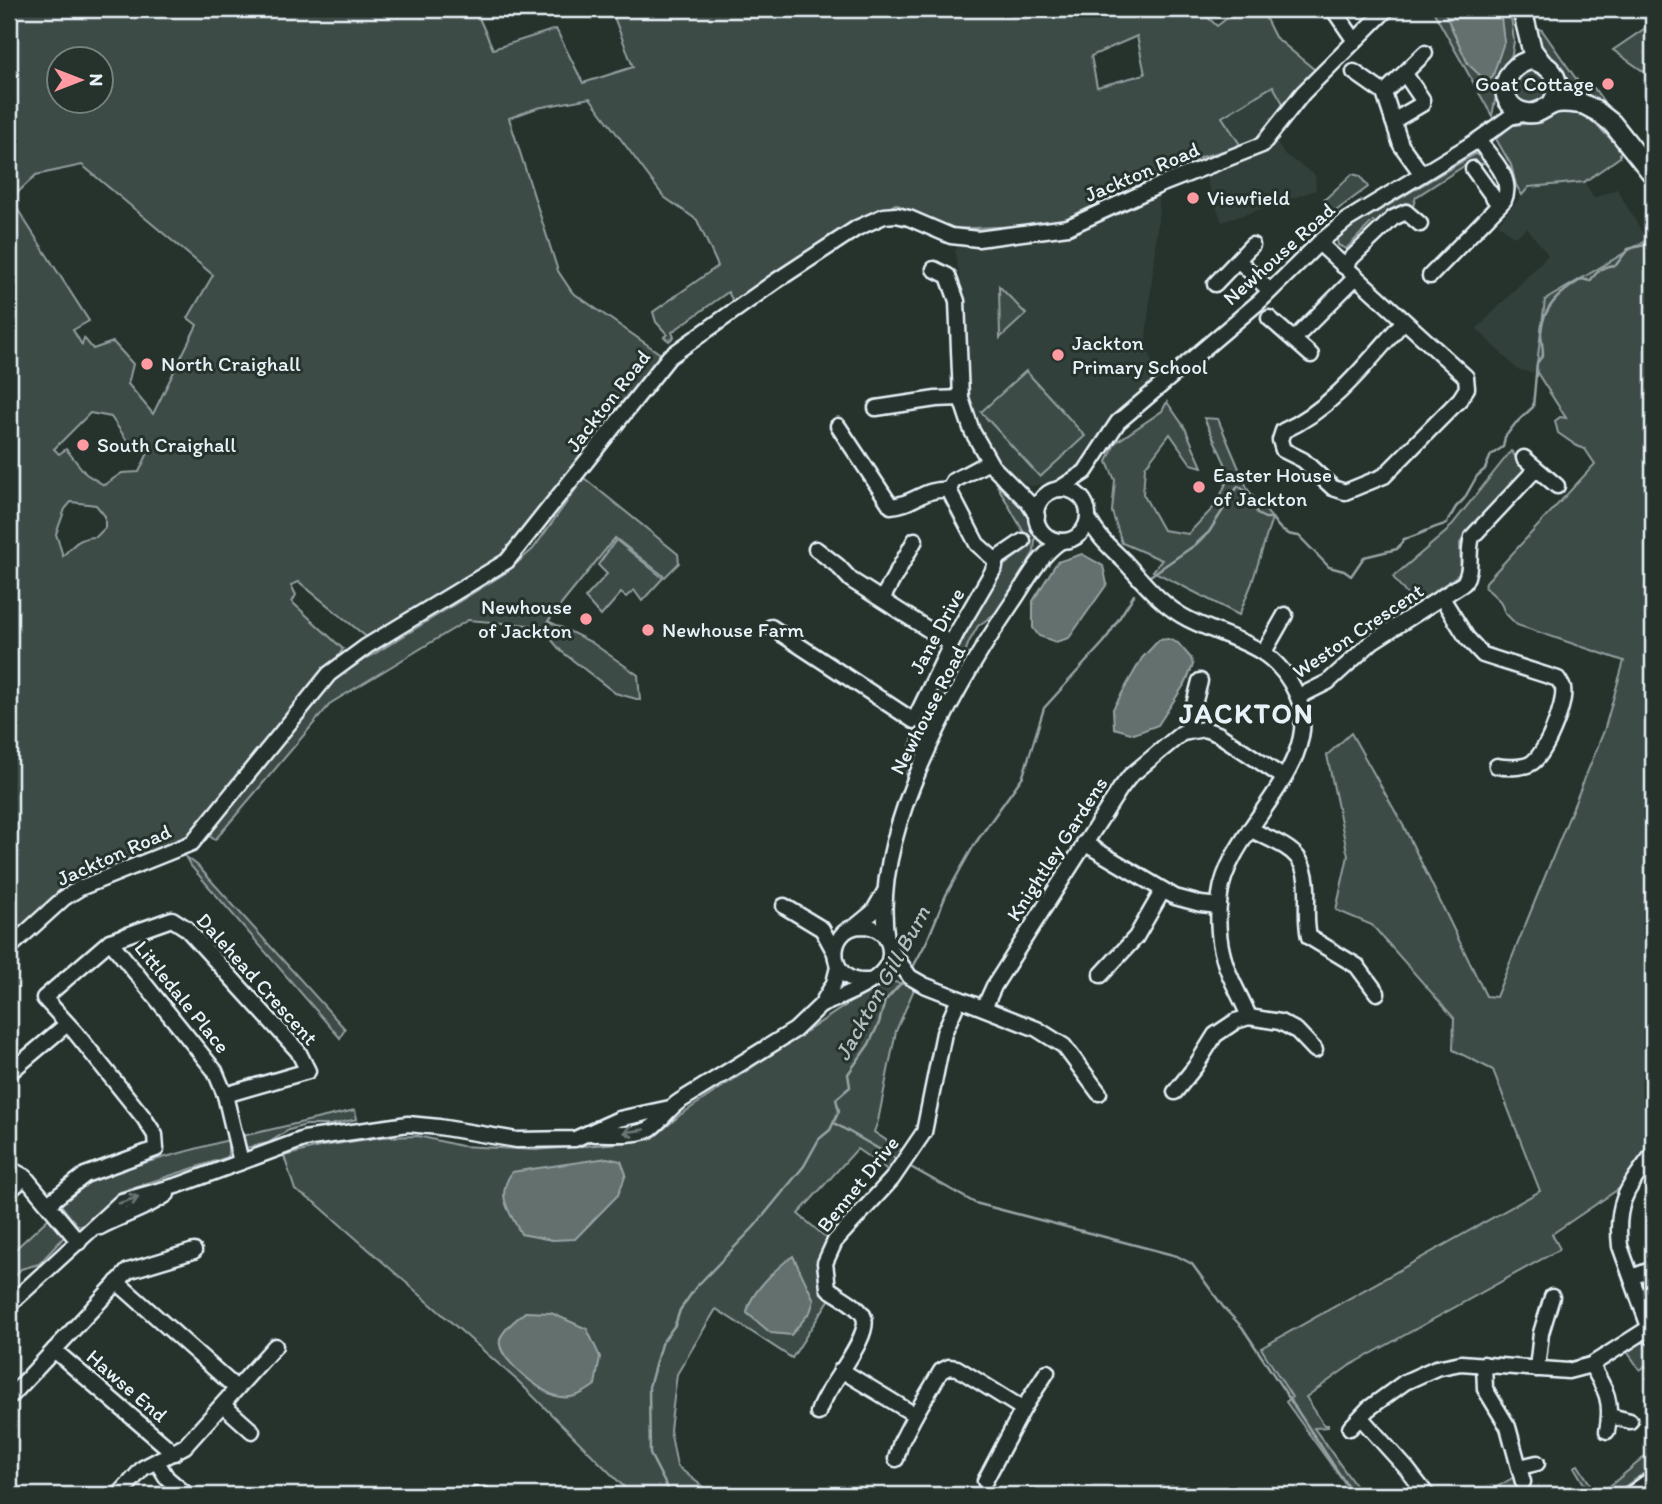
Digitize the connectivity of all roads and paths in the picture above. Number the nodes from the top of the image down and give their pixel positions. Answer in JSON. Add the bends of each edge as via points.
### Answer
{"nodes":[{"id":1,"x":1333,"y":9,"type":"edge"},
{"id":2,"x":1387,"y":9,"type":"edge"},
{"id":3,"x":1522,"y":9,"type":"edge"},
{"id":4,"x":1527,"y":30,"type":"junction"},
{"id":5,"x":1355,"y":41,"type":"junction"},
{"id":6,"x":1425,"y":53,"type":"dead end"},
{"id":7,"x":1541,"y":62,"type":"junction"},
{"id":8,"x":1516,"y":66,"type":"junction"},
{"id":9,"x":1354,"y":72,"type":"dead end"},
{"id":10,"x":1405,"y":74,"type":"junction"},
{"id":11,"x":1557,"y":87,"type":"junction"},
{"id":12,"x":1384,"y":93,"type":"junction"},
{"id":13,"x":1507,"y":98,"type":"junction"},
{"id":14,"x":1581,"y":104,"type":"junction"},
{"id":15,"x":1551,"y":105,"type":"junction"},
{"id":16,"x":1528,"y":113,"type":"junction"},
{"id":17,"x":1394,"y":121,"type":"junction"},
{"id":18,"x":1496,"y":126,"type":"junction"},
{"id":19,"x":1478,"y":140,"type":"junction"},
{"id":20,"x":1473,"y":169,"type":"dead end"},
{"id":21,"x":1421,"y":173,"type":"junction"},
{"id":22,"x":1653,"y":175,"type":"edge"},
{"id":23,"x":1499,"y":205,"type":"junction"},
{"id":24,"x":1420,"y":224,"type":"dead end"},
{"id":25,"x":1479,"y":224,"type":"junction"},
{"id":26,"x":1490,"y":235,"type":"dead end"},
{"id":27,"x":1319,"y":243,"type":"junction"},
{"id":28,"x":1252,"y":245,"type":"dead end"},
{"id":29,"x":1238,"y":260,"type":"junction"},
{"id":30,"x":1343,"y":266,"type":"junction"},
{"id":31,"x":934,"y":269,"type":"dead end"},
{"id":32,"x":1430,"y":276,"type":"dead end"},
{"id":33,"x":1356,"y":277,"type":"junction"},
{"id":34,"x":1214,"y":284,"type":"dead end"},
{"id":35,"x":1270,"y":291,"type":"junction"},
{"id":36,"x":1269,"y":318,"type":"dead end"},
{"id":37,"x":1404,"y":321,"type":"junction"},
{"id":38,"x":1294,"y":339,"type":"junction"},
{"id":39,"x":1311,"y":355,"type":"dead end"},
{"id":40,"x":961,"y":398,"type":"junction"},
{"id":41,"x":876,"y":408,"type":"dead end"},
{"id":42,"x":838,"y":426,"type":"dead end"},
{"id":43,"x":1524,"y":458,"type":"dead end"},
{"id":44,"x":989,"y":462,"type":"junction"},
{"id":45,"x":1536,"y":469,"type":"junction"},
{"id":46,"x":1086,"y":472,"type":"junction"},
{"id":47,"x":1557,"y":486,"type":"dead end"},
{"id":48,"x":949,"y":490,"type":"junction"},
{"id":49,"x":1016,"y":490,"type":"junction"},
{"id":50,"x":1052,"y":493,"type":"junction"},
{"id":51,"x":1082,"y":498,"type":"junction"},
{"id":52,"x":1037,"y":516,"type":"junction"},
{"id":53,"x":1088,"y":518,"type":"junction"},
{"id":54,"x":1042,"y":531,"type":"junction"},
{"id":55,"x":1077,"y":536,"type":"junction"},
{"id":56,"x":915,"y":540,"type":"dead end"},
{"id":57,"x":1101,"y":540,"type":"junction"},
{"id":58,"x":1023,"y":541,"type":"dead end"},
{"id":59,"x":1061,"y":541,"type":"junction"},
{"id":60,"x":816,"y":549,"type":"dead end"},
{"id":61,"x":995,"y":560,"type":"junction"},
{"id":62,"x":1037,"y":562,"type":"junction"},
{"id":63,"x":1442,"y":598,"type":"junction"},
{"id":64,"x":882,"y":600,"type":"junction"},
{"id":65,"x":1285,"y":615,"type":"dead end"},
{"id":66,"x":771,"y":626,"type":"dead end"},
{"id":67,"x":951,"y":644,"type":"junction"},
{"id":68,"x":1264,"y":652,"type":"junction"},
{"id":69,"x":1200,"y":681,"type":"dead end"},
{"id":70,"x":1298,"y":697,"type":"junction"},
{"id":71,"x":1187,"y":732,"type":"junction"},
{"id":72,"x":1497,"y":766,"type":"dead end"},
{"id":73,"x":1283,"y":777,"type":"junction"},
{"id":74,"x":1250,"y":829,"type":"junction"},
{"id":75,"x":1084,"y":843,"type":"junction"},
{"id":76,"x":887,"y":889,"type":"junction"},
{"id":77,"x":1163,"y":890,"type":"junction"},
{"id":78,"x":784,"y":906,"type":"dead end"},
{"id":79,"x":1219,"y":906,"type":"junction"},
{"id":80,"x":852,"y":928,"type":"junction"},
{"id":81,"x":822,"y":929,"type":"junction"},
{"id":82,"x":110,"y":942,"type":"junction"},
{"id":83,"x":889,"y":945,"type":"junction"},
{"id":84,"x":9,"y":948,"type":"edge"},
{"id":85,"x":837,"y":960,"type":"junction"},
{"id":86,"x":1101,"y":975,"type":"dead end"},
{"id":87,"x":877,"y":977,"type":"junction"},
{"id":88,"x":910,"y":977,"type":"junction"},
{"id":89,"x":1377,"y":993,"type":"dead end"},
{"id":90,"x":959,"y":999,"type":"junction"},
{"id":91,"x":821,"y":1006,"type":"junction"},
{"id":92,"x":984,"y":1008,"type":"junction"},
{"id":93,"x":1249,"y":1017,"type":"junction"},
{"id":94,"x":66,"y":1025,"type":"junction"},
{"id":95,"x":1315,"y":1049,"type":"dead end"},
{"id":96,"x":9,"y":1073,"type":"edge"},
{"id":97,"x":1175,"y":1092,"type":"dead end"},
{"id":98,"x":1099,"y":1093,"type":"dead end"},
{"id":99,"x":225,"y":1095,"type":"junction"},
{"id":100,"x":1653,"y":1154,"type":"edge"},
{"id":101,"x":241,"y":1162,"type":"junction"},
{"id":102,"x":9,"y":1191,"type":"edge"},
{"id":103,"x":49,"y":1203,"type":"junction"},
{"id":104,"x":84,"y":1238,"type":"junction"},
{"id":105,"x":194,"y":1251,"type":"dead end"},
{"id":106,"x":1653,"y":1269,"type":"edge"},
{"id":107,"x":1632,"y":1277,"type":"junction"},
{"id":108,"x":117,"y":1283,"type":"junction"},
{"id":109,"x":1552,"y":1297,"type":"dead end"},
{"id":110,"x":9,"y":1305,"type":"edge"},
{"id":111,"x":1651,"y":1333,"type":"edge"},
{"id":112,"x":275,"y":1346,"type":"dead end"},
{"id":113,"x":54,"y":1350,"type":"junction"},
{"id":114,"x":1484,"y":1364,"type":"junction"},
{"id":115,"x":1591,"y":1364,"type":"junction"},
{"id":116,"x":1537,"y":1369,"type":"junction"},
{"id":117,"x":841,"y":1370,"type":"junction"},
{"id":118,"x":1047,"y":1372,"type":"dead end"},
{"id":119,"x":236,"y":1388,"type":"junction"},
{"id":120,"x":9,"y":1396,"type":"edge"},
{"id":121,"x":223,"y":1405,"type":"junction"},
{"id":122,"x":1023,"y":1409,"type":"junction"},
{"id":123,"x":818,"y":1413,"type":"dead end"},
{"id":124,"x":915,"y":1415,"type":"junction"},
{"id":125,"x":1610,"y":1416,"type":"junction"},
{"id":126,"x":1630,"y":1421,"type":"dead end"},
{"id":127,"x":252,"y":1431,"type":"dead end"},
{"id":128,"x":1607,"y":1432,"type":"dead end"},
{"id":129,"x":173,"y":1454,"type":"junction"},
{"id":130,"x":896,"y":1459,"type":"dead end"},
{"id":131,"x":157,"y":1462,"type":"junction"},
{"id":132,"x":1537,"y":1463,"type":"dead end"},
{"id":133,"x":1520,"y":1467,"type":"junction"},
{"id":134,"x":985,"y":1480,"type":"dead end"},
{"id":135,"x":1653,"y":1480,"type":"edge"},
{"id":136,"x":1523,"y":1482,"type":"dead end"},
{"id":137,"x":118,"y":1495,"type":"edge"},
{"id":138,"x":187,"y":1495,"type":"edge"},
{"id":139,"x":477,"y":1495,"type":"edge"},
{"id":140,"x":484,"y":1495,"type":"edge"},
{"id":141,"x":1427,"y":1495,"type":"edge"},
{"id":142,"x":1630,"y":1495,"type":"edge"}],
"edges":[{"from":1,"to":5,"type":"street"},
{"from":2,"to":5,"type":"street","name":"Jackton Road"},
{"from":3,"to":4,"type":"main road"},
{"from":4,"to":7,"type":"main road"},
{"from":4,"to":8,"type":"main road"},
{"from":5,"to":84,"type":"street","name":"Jackton Road","via":[[1303,93],[1262,145],[1068,227],[978,239],[951,236],[909,218],[884,216],[857,228],[776,281],[669,357],[507,561],[329,674],[192,843],[72,893]]},
{"from":6,"to":10,"type":"street"},
{"from":7,"to":8,"type":"main road","via":[[1531,60]]},
{"from":7,"to":11,"type":"main road","via":[[1554,72]]},
{"from":8,"to":13,"type":"main road","via":[[1506,80]]},
{"from":9,"to":12,"type":"street"},
{"from":10,"to":12,"type":"street"},
{"from":10,"to":17,"type":"street","via":[[1422,104]]},
{"from":11,"to":14,"type":"main road"},
{"from":11,"to":15,"type":"main road"},
{"from":12,"to":17,"type":"street"},
{"from":13,"to":16,"type":"main road"},
{"from":13,"to":18,"type":"street"},
{"from":14,"to":15,"type":"main road"},
{"from":14,"to":22,"type":"main road","via":[[1612,123]]},
{"from":15,"to":16,"type":"main road"},
{"from":16,"to":18,"type":"street","name":"Newhouse Road"},
{"from":17,"to":21,"type":"street","via":[[1401,145]]},
{"from":18,"to":19,"type":"street","name":"Newhouse Road"},
{"from":19,"to":21,"type":"street","name":"Newhouse Road"},
{"from":19,"to":23,"type":"street","via":[[1506,179],[1508,191]]},
{"from":20,"to":23,"type":"street"},
{"from":21,"to":27,"type":"street","name":"Newhouse Road"},
{"from":23,"to":25,"type":"street"},
{"from":24,"to":30,"type":"street","via":[[1406,212],[1392,218]]},
{"from":25,"to":26,"type":"street"},
{"from":25,"to":32,"type":"street"},
{"from":27,"to":30,"type":"street"},
{"from":27,"to":35,"type":"street","name":"Newhouse Road"},
{"from":28,"to":29,"type":"street"},
{"from":29,"to":34,"type":"street"},
{"from":29,"to":35,"type":"street"},
{"from":30,"to":33,"type":"street"},
{"from":31,"to":40,"type":"street","via":[[948,276],[957,301]]},
{"from":33,"to":37,"type":"street"},
{"from":33,"to":38,"type":"street"},
{"from":35,"to":46,"type":"street","name":"Newhouse Road","via":[[1118,422]]},
{"from":36,"to":38,"type":"street"},
{"from":37,"to":37,"type":"street","via":[[1466,377],[1467,388],[1384,475],[1345,492],[1333,488],[1303,460],[1283,450],[1283,431],[1343,388]]},
{"from":38,"to":39,"type":"street"},
{"from":40,"to":41,"type":"street"},
{"from":40,"to":44,"type":"street"},
{"from":42,"to":48,"type":"street","via":[[891,506],[937,488]]},
{"from":43,"to":45,"type":"street"},
{"from":44,"to":48,"type":"street","via":[[953,481]]},
{"from":44,"to":49,"type":"street"},
{"from":45,"to":47,"type":"street"},
{"from":45,"to":63,"type":"street","name":"Weston Crescent","via":[[1472,537],[1470,573]]},
{"from":46,"to":50,"type":"street","name":"Newhouse Road"},
{"from":46,"to":51,"type":"street","name":"Newhouse Road"},
{"from":48,"to":61,"type":"street","via":[[977,544]]},
{"from":49,"to":50,"type":"street"},
{"from":49,"to":52,"type":"street"},
{"from":50,"to":51,"type":"street","via":[[1068,490]]},
{"from":50,"to":52,"type":"street","via":[[1039,504]]},
{"from":51,"to":53,"type":"street"},
{"from":52,"to":54,"type":"street"},
{"from":53,"to":55,"type":"street"},
{"from":53,"to":57,"type":"street"},
{"from":54,"to":59,"type":"street","via":[[1047,538]]},
{"from":54,"to":62,"type":"street","name":"Newhouse Road"},
{"from":55,"to":57,"type":"street"},
{"from":55,"to":59,"type":"street"},
{"from":56,"to":64,"type":"street"},
{"from":57,"to":68,"type":"street","via":[[1157,597],[1187,619]]},
{"from":58,"to":61,"type":"street"},
{"from":59,"to":62,"type":"street","name":"Newhouse Road"},
{"from":60,"to":64,"type":"street"},
{"from":61,"to":67,"type":"street","name":"Jane Drive"},
{"from":62,"to":76,"type":"street","name":"Newhouse Road","via":[[972,666],[913,781],[901,815]]},
{"from":63,"to":70,"type":"street","name":"Weston Crescent","via":[[1373,641],[1328,681]]},
{"from":63,"to":72,"type":"street","via":[[1483,655],[1558,679],[1563,687],[1548,745],[1531,763]]},
{"from":64,"to":67,"type":"street"},
{"from":65,"to":68,"type":"street"},
{"from":66,"to":67,"type":"street","name":"Jane Drive","via":[[914,721]]},
{"from":68,"to":70,"type":"street","via":[[1286,674]]},
{"from":69,"to":71,"type":"street"},
{"from":70,"to":73,"type":"street","via":[[1302,722],[1299,749]]},
{"from":71,"to":73,"type":"street","via":[[1204,729],[1217,734]]},
{"from":71,"to":75,"type":"street","name":"Knightley Gardens","via":[[1130,776]]},
{"from":73,"to":74,"type":"street"},
{"from":74,"to":79,"type":"street","via":[[1229,862]]},
{"from":74,"to":89,"type":"street","via":[[1294,852],[1303,862],[1309,937],[1357,966],[1361,984]]},
{"from":75,"to":77,"type":"street"},
{"from":75,"to":92,"type":"street","name":"Knightley Gardens"},
{"from":76,"to":80,"type":"street","name":"Newhouse Road","via":[[873,912]]},
{"from":76,"to":83,"type":"street","name":"Newhouse Road","via":[[884,921]]},
{"from":77,"to":79,"type":"street","via":[[1201,905]]},
{"from":77,"to":86,"type":"street","via":[[1136,937]]},
{"from":78,"to":81,"type":"street"},
{"from":79,"to":93,"type":"street","via":[[1224,960]]},
{"from":80,"to":81,"type":"street"},
{"from":80,"to":83,"type":"street","via":[[874,928]]},
{"from":80,"to":85,"type":"street","via":[[841,936]]},
{"from":81,"to":85,"type":"street"},
{"from":82,"to":94,"type":"street","name":"Dalehead Crescent","via":[[44,998]]},
{"from":82,"to":99,"type":"street","name":"Littledale Place","via":[[215,1071]]},
{"from":82,"to":99,"type":"street","name":"Dalehead Crescent","via":[[172,919],[186,928],[298,1051],[308,1071]]},
{"from":83,"to":87,"type":"street","via":[[887,967]]},
{"from":83,"to":88,"type":"street"},
{"from":85,"to":87,"type":"street","via":[[846,976],[855,981]]},
{"from":85,"to":91,"type":"street","via":[[834,983]]},
{"from":87,"to":88,"type":"street"},
{"from":87,"to":91,"type":"street"},
{"from":88,"to":90,"type":"street"},
{"from":90,"to":92,"type":"street"},
{"from":90,"to":117,"type":"street","name":"Bennet Drive","via":[[944,1034],[924,1132],[892,1179],[835,1241],[825,1263],[828,1288],[865,1320],[863,1336]]},
{"from":91,"to":101,"type":"street","via":[[795,1030],[670,1108],[619,1119],[575,1139],[517,1140],[408,1124],[304,1139]]},
{"from":92,"to":98,"type":"street","via":[[1037,1029],[1064,1046]]},
{"from":93,"to":95,"type":"street","via":[[1280,1022]]},
{"from":93,"to":97,"type":"street","via":[[1214,1035]]},
{"from":94,"to":96,"type":"street"},
{"from":94,"to":103,"type":"street","name":"Dalehead Crescent","via":[[144,1118],[155,1135],[156,1149],[85,1175]]},
{"from":99,"to":101,"type":"street","name":"Littledale Place"},
{"from":100,"to":107,"type":"street","via":[[1625,1192],[1620,1207],[1620,1246]]},
{"from":101,"to":104,"type":"street","via":[[122,1201]]},
{"from":102,"to":103,"type":"street","via":[[19,1174]]},
{"from":103,"to":104,"type":"street"},
{"from":104,"to":110,"type":"street"},
{"from":105,"to":108,"type":"street","via":[[128,1271]]},
{"from":106,"to":107,"type":"street"},
{"from":107,"to":111,"type":"street"},
{"from":108,"to":113,"type":"street"},
{"from":108,"to":119,"type":"street"},
{"from":109,"to":116,"type":"street","via":[[1539,1310]]},
{"from":111,"to":115,"type":"street"},
{"from":112,"to":119,"type":"street"},
{"from":113,"to":120,"type":"street"},
{"from":113,"to":129,"type":"street","name":"Hawse End"},
{"from":114,"to":116,"type":"street"},
{"from":114,"to":133,"type":"street","via":[[1485,1390],[1508,1427]]},
{"from":114,"to":141,"type":"street","via":[[1436,1368],[1405,1382],[1355,1423]]},
{"from":115,"to":116,"type":"street","via":[[1568,1371]]},
{"from":115,"to":125,"type":"street","via":[[1607,1392]]},
{"from":117,"to":123,"type":"street","name":"Bennet Drive"},
{"from":117,"to":124,"type":"street"},
{"from":118,"to":122,"type":"street"},
{"from":119,"to":121,"type":"street"},
{"from":121,"to":127,"type":"street"},
{"from":121,"to":129,"type":"street"},
{"from":122,"to":124,"type":"street","via":[[949,1367],[941,1371]]},
{"from":122,"to":134,"type":"street"},
{"from":124,"to":130,"type":"street"},
{"from":125,"to":126,"type":"street"},
{"from":125,"to":128,"type":"street"},
{"from":129,"to":131,"type":"street"},
{"from":131,"to":137,"type":"street","via":[[143,1468]]},
{"from":131,"to":138,"type":"street"},
{"from":132,"to":133,"type":"street"},
{"from":133,"to":136,"type":"street"},
{"from":135,"to":142,"type":"street"},
{"from":139,"to":140,"type":"street"}]}
